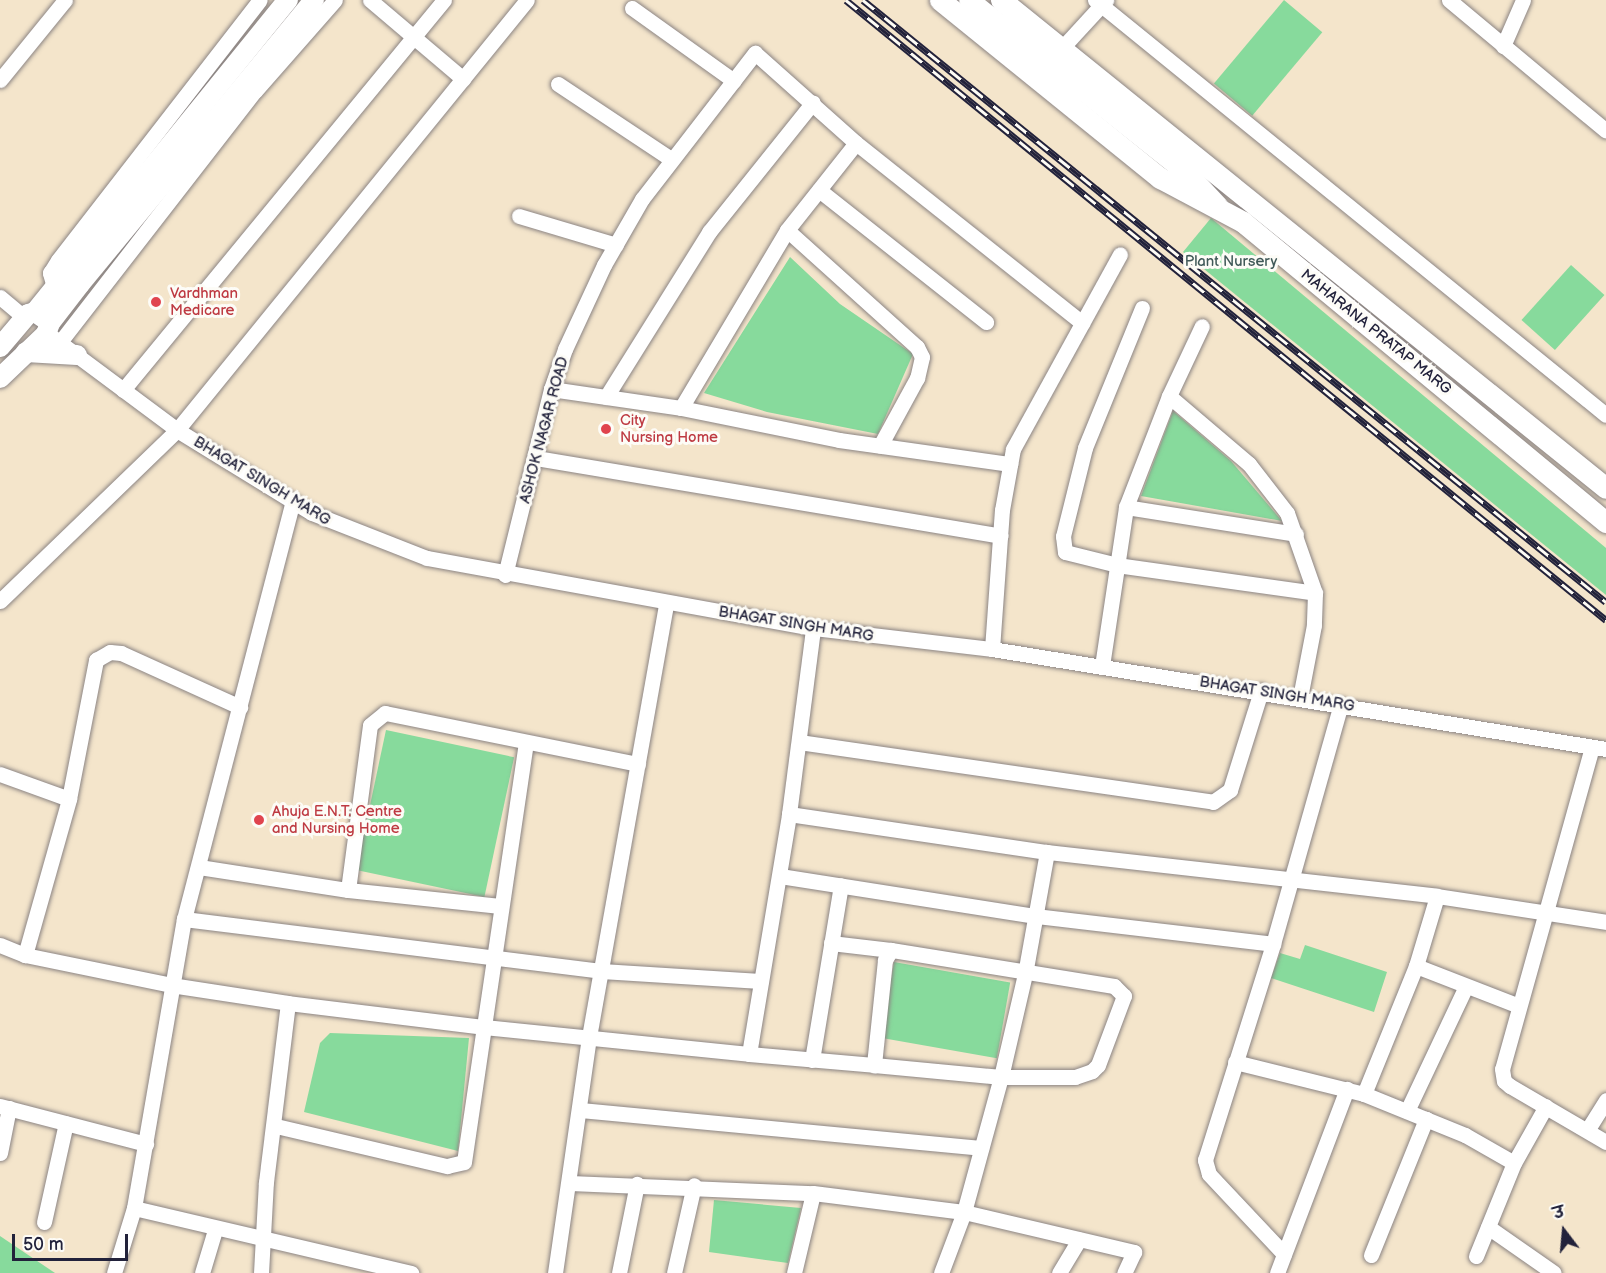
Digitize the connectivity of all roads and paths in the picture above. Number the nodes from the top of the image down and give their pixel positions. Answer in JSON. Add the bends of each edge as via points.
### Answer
{"nodes":[{"id":1,"x":65,"y":0,"type":"edge"},
{"id":2,"x":260,"y":0,"type":"edge"},
{"id":3,"x":288,"y":0,"type":"edge"},
{"id":4,"x":314,"y":0,"type":"edge"},
{"id":5,"x":335,"y":0,"type":"edge"},
{"id":6,"x":370,"y":0,"type":"edge"},
{"id":7,"x":444,"y":0,"type":"edge"},
{"id":8,"x":527,"y":0,"type":"edge"},
{"id":9,"x":939,"y":0,"type":"edge"},
{"id":10,"x":969,"y":0,"type":"edge"},
{"id":11,"x":1001,"y":0,"type":"edge"},
{"id":12,"x":1449,"y":0,"type":"edge"},
{"id":13,"x":1523,"y":0,"type":"edge"},
{"id":14,"x":1100,"y":2,"type":"edge"},
{"id":15,"x":632,"y":8,"type":"dead end"},
{"id":16,"x":415,"y":36,"type":"junction"},
{"id":17,"x":1503,"y":46,"type":"junction"},
{"id":18,"x":1061,"y":49,"type":"junction"},
{"id":19,"x":2,"y":73,"type":"edge"},
{"id":20,"x":463,"y":79,"type":"junction"},
{"id":21,"x":734,"y":81,"type":"junction"},
{"id":22,"x":558,"y":84,"type":"dead end"},
{"id":23,"x":813,"y":102,"type":"junction"},
{"id":24,"x":1606,"y":131,"type":"edge"},
{"id":25,"x":856,"y":143,"type":"junction"},
{"id":26,"x":671,"y":159,"type":"junction"},
{"id":27,"x":819,"y":190,"type":"junction"},
{"id":28,"x":1218,"y":206,"type":"junction"},
{"id":29,"x":519,"y":216,"type":"dead end"},
{"id":30,"x":787,"y":230,"type":"junction"},
{"id":31,"x":616,"y":245,"type":"junction"},
{"id":32,"x":1120,"y":254,"type":"dead end"},
{"id":33,"x":66,"y":281,"type":"junction"},
{"id":34,"x":0,"y":297,"type":"edge"},
{"id":35,"x":1142,"y":308,"type":"dead end"},
{"id":36,"x":986,"y":322,"type":"dead end"},
{"id":37,"x":1083,"y":323,"type":"junction"},
{"id":38,"x":43,"y":325,"type":"junction"},
{"id":39,"x":1202,"y":326,"type":"dead end"},
{"id":40,"x":0,"y":347,"type":"edge"},
{"id":41,"x":26,"y":352,"type":"junction"},
{"id":42,"x":77,"y":355,"type":"junction"},
{"id":43,"x":0,"y":378,"type":"edge"},
{"id":44,"x":1476,"y":384,"type":"junction"},
{"id":45,"x":552,"y":389,"type":"junction"},
{"id":46,"x":123,"y":390,"type":"junction"},
{"id":47,"x":1168,"y":396,"type":"junction"},
{"id":48,"x":606,"y":397,"type":"junction"},
{"id":49,"x":1462,"y":402,"type":"junction"},
{"id":50,"x":681,"y":408,"type":"junction"},
{"id":51,"x":1606,"y":415,"type":"edge"},
{"id":52,"x":177,"y":430,"type":"junction"},
{"id":53,"x":880,"y":446,"type":"junction"},
{"id":54,"x":536,"y":458,"type":"junction"},
{"id":55,"x":1010,"y":464,"type":"junction"},
{"id":56,"x":1606,"y":488,"type":"edge"},
{"id":57,"x":293,"y":501,"type":"junction"},
{"id":58,"x":1125,"y":507,"type":"junction"},
{"id":59,"x":1606,"y":522,"type":"edge"},
{"id":60,"x":1296,"y":534,"type":"junction"},
{"id":61,"x":1000,"y":536,"type":"junction"},
{"id":62,"x":1117,"y":565,"type":"junction"},
{"id":63,"x":505,"y":575,"type":"junction"},
{"id":64,"x":1315,"y":593,"type":"junction"},
{"id":65,"x":0,"y":601,"type":"edge"},
{"id":66,"x":666,"y":603,"type":"junction"},
{"id":67,"x":813,"y":628,"type":"junction"},
{"id":68,"x":992,"y":649,"type":"junction"},
{"id":69,"x":1101,"y":666,"type":"junction"},
{"id":70,"x":1261,"y":691,"type":"junction"},
{"id":71,"x":1300,"y":698,"type":"junction"},
{"id":72,"x":1341,"y":704,"type":"junction"},
{"id":73,"x":240,"y":706,"type":"junction"},
{"id":74,"x":799,"y":742,"type":"junction"},
{"id":75,"x":526,"y":744,"type":"junction"},
{"id":76,"x":1599,"y":748,"type":"edge"},
{"id":77,"x":638,"y":764,"type":"junction"},
{"id":78,"x":0,"y":774,"type":"edge"},
{"id":79,"x":69,"y":799,"type":"junction"},
{"id":80,"x":789,"y":814,"type":"junction"},
{"id":81,"x":1047,"y":852,"type":"junction"},
{"id":82,"x":199,"y":867,"type":"junction"},
{"id":83,"x":780,"y":876,"type":"junction"},
{"id":84,"x":1290,"y":880,"type":"junction"},
{"id":85,"x":841,"y":885,"type":"junction"},
{"id":86,"x":348,"y":890,"type":"junction"},
{"id":87,"x":1437,"y":896,"type":"junction"},
{"id":88,"x":500,"y":906,"type":"junction"},
{"id":89,"x":1545,"y":912,"type":"junction"},
{"id":90,"x":1036,"y":916,"type":"junction"},
{"id":91,"x":184,"y":919,"type":"junction"},
{"id":92,"x":1606,"y":922,"type":"edge"},
{"id":93,"x":831,"y":943,"type":"junction"},
{"id":94,"x":1273,"y":944,"type":"junction"},
{"id":95,"x":0,"y":945,"type":"edge"},
{"id":96,"x":891,"y":950,"type":"junction"},
{"id":97,"x":25,"y":955,"type":"junction"},
{"id":98,"x":493,"y":958,"type":"junction"},
{"id":99,"x":1416,"y":966,"type":"junction"},
{"id":100,"x":601,"y":971,"type":"junction"},
{"id":101,"x":1026,"y":974,"type":"junction"},
{"id":102,"x":761,"y":981,"type":"junction"},
{"id":103,"x":171,"y":985,"type":"junction"},
{"id":104,"x":1466,"y":986,"type":"junction"},
{"id":105,"x":288,"y":1003,"type":"junction"},
{"id":106,"x":1519,"y":1006,"type":"junction"},
{"id":107,"x":484,"y":1027,"type":"junction"},
{"id":108,"x":589,"y":1037,"type":"junction"},
{"id":109,"x":749,"y":1054,"type":"junction"},
{"id":110,"x":812,"y":1060,"type":"junction"},
{"id":111,"x":1235,"y":1062,"type":"junction"},
{"id":112,"x":874,"y":1065,"type":"junction"},
{"id":113,"x":1001,"y":1077,"type":"junction"},
{"id":114,"x":1347,"y":1089,"type":"junction"},
{"id":115,"x":1364,"y":1094,"type":"junction"},
{"id":116,"x":1606,"y":1100,"type":"edge"},
{"id":117,"x":1546,"y":1106,"type":"junction"},
{"id":118,"x":4,"y":1107,"type":"edge"},
{"id":119,"x":580,"y":1110,"type":"junction"},
{"id":120,"x":1407,"y":1110,"type":"junction"},
{"id":121,"x":1426,"y":1119,"type":"junction"},
{"id":122,"x":66,"y":1123,"type":"junction"},
{"id":123,"x":276,"y":1126,"type":"junction"},
{"id":124,"x":1588,"y":1129,"type":"junction"},
{"id":125,"x":1606,"y":1142,"type":"edge"},
{"id":126,"x":146,"y":1144,"type":"junction"},
{"id":127,"x":981,"y":1149,"type":"junction"},
{"id":128,"x":0,"y":1153,"type":"edge"},
{"id":129,"x":1514,"y":1163,"type":"junction"},
{"id":130,"x":570,"y":1183,"type":"junction"},
{"id":131,"x":638,"y":1184,"type":"junction"},
{"id":132,"x":694,"y":1185,"type":"junction"},
{"id":133,"x":813,"y":1193,"type":"junction"},
{"id":134,"x":134,"y":1208,"type":"junction"},
{"id":135,"x":964,"y":1212,"type":"junction"},
{"id":136,"x":44,"y":1222,"type":"dead end"},
{"id":137,"x":1488,"y":1227,"type":"junction"},
{"id":138,"x":215,"y":1230,"type":"junction"},
{"id":139,"x":261,"y":1239,"type":"junction"},
{"id":140,"x":1079,"y":1240,"type":"junction"},
{"id":141,"x":1284,"y":1254,"type":"junction"},
{"id":142,"x":1371,"y":1255,"type":"dead end"},
{"id":143,"x":1476,"y":1256,"type":"dead end"},
{"id":144,"x":114,"y":1273,"type":"edge"},
{"id":145,"x":202,"y":1273,"type":"edge"},
{"id":146,"x":261,"y":1273,"type":"edge"},
{"id":147,"x":411,"y":1273,"type":"edge"},
{"id":148,"x":555,"y":1273,"type":"edge"},
{"id":149,"x":619,"y":1273,"type":"edge"},
{"id":150,"x":674,"y":1273,"type":"edge"},
{"id":151,"x":795,"y":1273,"type":"edge"},
{"id":152,"x":941,"y":1273,"type":"edge"},
{"id":153,"x":1059,"y":1273,"type":"edge"},
{"id":154,"x":1124,"y":1273,"type":"edge"},
{"id":155,"x":1277,"y":1273,"type":"edge"},
{"id":156,"x":1554,"y":1273,"type":"edge"}],
"edges":[{"from":1,"to":19,"type":"street"},
{"from":2,"to":33,"type":"street","via":[[58,260],[50,273]]},
{"from":3,"to":33,"type":"street"},
{"from":4,"to":33,"type":"street"},
{"from":5,"to":38,"type":"street"},
{"from":6,"to":16,"type":"street"},
{"from":7,"to":16,"type":"street"},
{"from":8,"to":20,"type":"street"},
{"from":9,"to":28,"type":"main road","name":"MAHARANA PRATAP MARG","via":[[1160,178],[1177,190]]},
{"from":10,"to":28,"type":"street","via":[[1188,174]]},
{"from":11,"to":18,"type":"main road","name":"MAHARANA PRATAP MARG"},
{"from":12,"to":17,"type":"street"},
{"from":13,"to":17,"type":"street"},
{"from":14,"to":18,"type":"street"},
{"from":14,"to":51,"type":"street"},
{"from":15,"to":21,"type":"street"},
{"from":16,"to":20,"type":"street"},
{"from":16,"to":46,"type":"street"},
{"from":17,"to":24,"type":"street"},
{"from":18,"to":44,"type":"main road","name":"MAHARANA PRATAP MARG"},
{"from":20,"to":52,"type":"street"},
{"from":21,"to":23,"type":"street","name":"ASHOK NAGAR ROAD","via":[[754,53]]},
{"from":21,"to":26,"type":"street","name":"ASHOK NAGAR ROAD"},
{"from":22,"to":26,"type":"street"},
{"from":23,"to":25,"type":"street"},
{"from":23,"to":48,"type":"street","via":[[709,232]]},
{"from":25,"to":27,"type":"street"},
{"from":25,"to":37,"type":"street"},
{"from":26,"to":31,"type":"street","name":"ASHOK NAGAR ROAD"},
{"from":27,"to":30,"type":"street"},
{"from":27,"to":36,"type":"street"},
{"from":28,"to":49,"type":"main road","name":"MAHARANA PRATAP MARG"},
{"from":29,"to":31,"type":"street"},
{"from":30,"to":50,"type":"street"},
{"from":30,"to":53,"type":"street","via":[[917,347],[922,357],[917,378]]},
{"from":31,"to":45,"type":"street","name":"ASHOK NAGAR ROAD","via":[[565,349]]},
{"from":32,"to":37,"type":"street"},
{"from":33,"to":38,"type":"street"},
{"from":34,"to":38,"type":"street","name":"BHAGAT SINGH MARG"},
{"from":35,"to":62,"type":"street","via":[[1088,439],[1063,536],[1065,552],[1072,556]]},
{"from":37,"to":55,"type":"street","via":[[1026,420]]},
{"from":38,"to":40,"type":"street","via":[[20,328]]},
{"from":38,"to":41,"type":"street"},
{"from":38,"to":42,"type":"street","name":"BHAGAT SINGH MARG"},
{"from":39,"to":47,"type":"street"},
{"from":41,"to":42,"type":"street"},
{"from":41,"to":43,"type":"street"},
{"from":42,"to":46,"type":"street","name":"BHAGAT SINGH MARG"},
{"from":44,"to":49,"type":"main road"},
{"from":44,"to":56,"type":"main road","name":"MAHARANA PRATAP MARG"},
{"from":45,"to":48,"type":"street"},
{"from":45,"to":54,"type":"street","name":"ASHOK NAGAR ROAD"},
{"from":46,"to":52,"type":"street","name":"BHAGAT SINGH MARG"},
{"from":47,"to":58,"type":"street"},
{"from":47,"to":60,"type":"street","via":[[1249,464],[1277,497]]},
{"from":48,"to":50,"type":"street"},
{"from":49,"to":59,"type":"main road","name":"MAHARANA PRATAP MARG"},
{"from":50,"to":53,"type":"street"},
{"from":52,"to":57,"type":"street","name":"BHAGAT SINGH MARG"},
{"from":52,"to":65,"type":"street"},
{"from":53,"to":55,"type":"street"},
{"from":54,"to":61,"type":"street"},
{"from":54,"to":63,"type":"street","name":"ASHOK NAGAR ROAD"},
{"from":55,"to":61,"type":"street"},
{"from":57,"to":63,"type":"street","name":"BHAGAT SINGH MARG","via":[[388,546]]},
{"from":57,"to":73,"type":"street"},
{"from":58,"to":60,"type":"street"},
{"from":58,"to":62,"type":"street"},
{"from":60,"to":64,"type":"street"},
{"from":61,"to":68,"type":"street"},
{"from":62,"to":64,"type":"street"},
{"from":62,"to":69,"type":"street"},
{"from":63,"to":66,"type":"street","name":"BHAGAT SINGH MARG"},
{"from":64,"to":71,"type":"street","via":[[1314,625]]},
{"from":66,"to":67,"type":"street","name":"BHAGAT SINGH MARG"},
{"from":66,"to":77,"type":"street"},
{"from":67,"to":68,"type":"street","name":"BHAGAT SINGH MARG"},
{"from":67,"to":74,"type":"street"},
{"from":68,"to":69,"type":"street","name":"BHAGAT SINGH MARG"},
{"from":69,"to":70,"type":"street","name":"BHAGAT SINGH MARG"},
{"from":70,"to":71,"type":"street","name":"BHAGAT SINGH MARG"},
{"from":70,"to":74,"type":"street","via":[[1230,790],[1214,802]]},
{"from":71,"to":72,"type":"street","name":"BHAGAT SINGH MARG"},
{"from":72,"to":76,"type":"street","name":"BHAGAT SINGH MARG","via":[[1455,727]]},
{"from":72,"to":84,"type":"street"},
{"from":73,"to":79,"type":"street","via":[[121,653],[101,655],[96,660]]},
{"from":73,"to":82,"type":"street"},
{"from":74,"to":80,"type":"street"},
{"from":75,"to":77,"type":"street"},
{"from":75,"to":86,"type":"street","via":[[393,712],[376,717],[370,725]]},
{"from":75,"to":88,"type":"street"},
{"from":76,"to":89,"type":"street"},
{"from":77,"to":100,"type":"street"},
{"from":78,"to":79,"type":"street"},
{"from":79,"to":97,"type":"street"},
{"from":80,"to":81,"type":"street"},
{"from":80,"to":83,"type":"street"},
{"from":81,"to":84,"type":"street"},
{"from":81,"to":90,"type":"street"},
{"from":82,"to":86,"type":"street"},
{"from":82,"to":91,"type":"street"},
{"from":83,"to":85,"type":"street"},
{"from":83,"to":102,"type":"street"},
{"from":84,"to":87,"type":"street"},
{"from":84,"to":94,"type":"street"},
{"from":85,"to":90,"type":"street"},
{"from":85,"to":93,"type":"street"},
{"from":86,"to":88,"type":"street"},
{"from":87,"to":89,"type":"street"},
{"from":87,"to":99,"type":"street"},
{"from":88,"to":98,"type":"street"},
{"from":89,"to":92,"type":"street"},
{"from":89,"to":106,"type":"street"},
{"from":90,"to":94,"type":"street"},
{"from":90,"to":101,"type":"street"},
{"from":91,"to":98,"type":"street"},
{"from":91,"to":103,"type":"street"},
{"from":93,"to":96,"type":"street"},
{"from":93,"to":110,"type":"street"},
{"from":94,"to":111,"type":"street"},
{"from":95,"to":97,"type":"street"},
{"from":96,"to":101,"type":"street","via":[[909,950]]},
{"from":96,"to":112,"type":"street","via":[[885,960]]},
{"from":97,"to":103,"type":"street"},
{"from":98,"to":100,"type":"street"},
{"from":98,"to":107,"type":"street"},
{"from":99,"to":104,"type":"street"},
{"from":99,"to":115,"type":"street"},
{"from":100,"to":102,"type":"street"},
{"from":100,"to":108,"type":"street"},
{"from":101,"to":113,"type":"street"},
{"from":101,"to":113,"type":"street","via":[[1114,986],[1120,989],[1125,1002],[1092,1071],[1075,1077]]},
{"from":102,"to":109,"type":"street"},
{"from":103,"to":105,"type":"street"},
{"from":103,"to":126,"type":"street"},
{"from":104,"to":106,"type":"street"},
{"from":104,"to":120,"type":"street"},
{"from":105,"to":107,"type":"street"},
{"from":105,"to":123,"type":"street"},
{"from":106,"to":117,"type":"street","via":[[1503,1076],[1510,1086]]},
{"from":107,"to":108,"type":"street"},
{"from":107,"to":123,"type":"street","via":[[464,1162],[447,1166]]},
{"from":108,"to":109,"type":"street"},
{"from":108,"to":119,"type":"street"},
{"from":109,"to":110,"type":"street"},
{"from":110,"to":112,"type":"street"},
{"from":111,"to":114,"type":"street"},
{"from":111,"to":141,"type":"street","via":[[1205,1160],[1209,1174]]},
{"from":112,"to":113,"type":"street"},
{"from":113,"to":127,"type":"street"},
{"from":114,"to":115,"type":"street"},
{"from":114,"to":141,"type":"street"},
{"from":115,"to":120,"type":"street"},
{"from":116,"to":124,"type":"street"},
{"from":117,"to":124,"type":"street"},
{"from":117,"to":129,"type":"street"},
{"from":118,"to":122,"type":"street"},
{"from":118,"to":128,"type":"street"},
{"from":119,"to":127,"type":"street"},
{"from":119,"to":130,"type":"street"},
{"from":120,"to":121,"type":"street"},
{"from":121,"to":129,"type":"street"},
{"from":121,"to":142,"type":"street"},
{"from":122,"to":126,"type":"street"},
{"from":122,"to":136,"type":"street"},
{"from":123,"to":139,"type":"street"},
{"from":124,"to":125,"type":"street"},
{"from":126,"to":134,"type":"street"},
{"from":127,"to":135,"type":"street"},
{"from":129,"to":137,"type":"street"},
{"from":130,"to":131,"type":"street"},
{"from":130,"to":148,"type":"street"},
{"from":131,"to":132,"type":"street"},
{"from":131,"to":149,"type":"street"},
{"from":132,"to":133,"type":"street"},
{"from":132,"to":150,"type":"street"},
{"from":133,"to":135,"type":"street"},
{"from":133,"to":151,"type":"street"},
{"from":134,"to":138,"type":"street"},
{"from":134,"to":144,"type":"street"},
{"from":135,"to":140,"type":"street"},
{"from":135,"to":152,"type":"street"},
{"from":137,"to":143,"type":"street"},
{"from":137,"to":156,"type":"street"},
{"from":138,"to":139,"type":"street"},
{"from":138,"to":145,"type":"street"},
{"from":139,"to":146,"type":"street"},
{"from":139,"to":147,"type":"street"},
{"from":140,"to":153,"type":"street"},
{"from":140,"to":154,"type":"street","via":[[1134,1252]]},
{"from":141,"to":155,"type":"street"}]}
